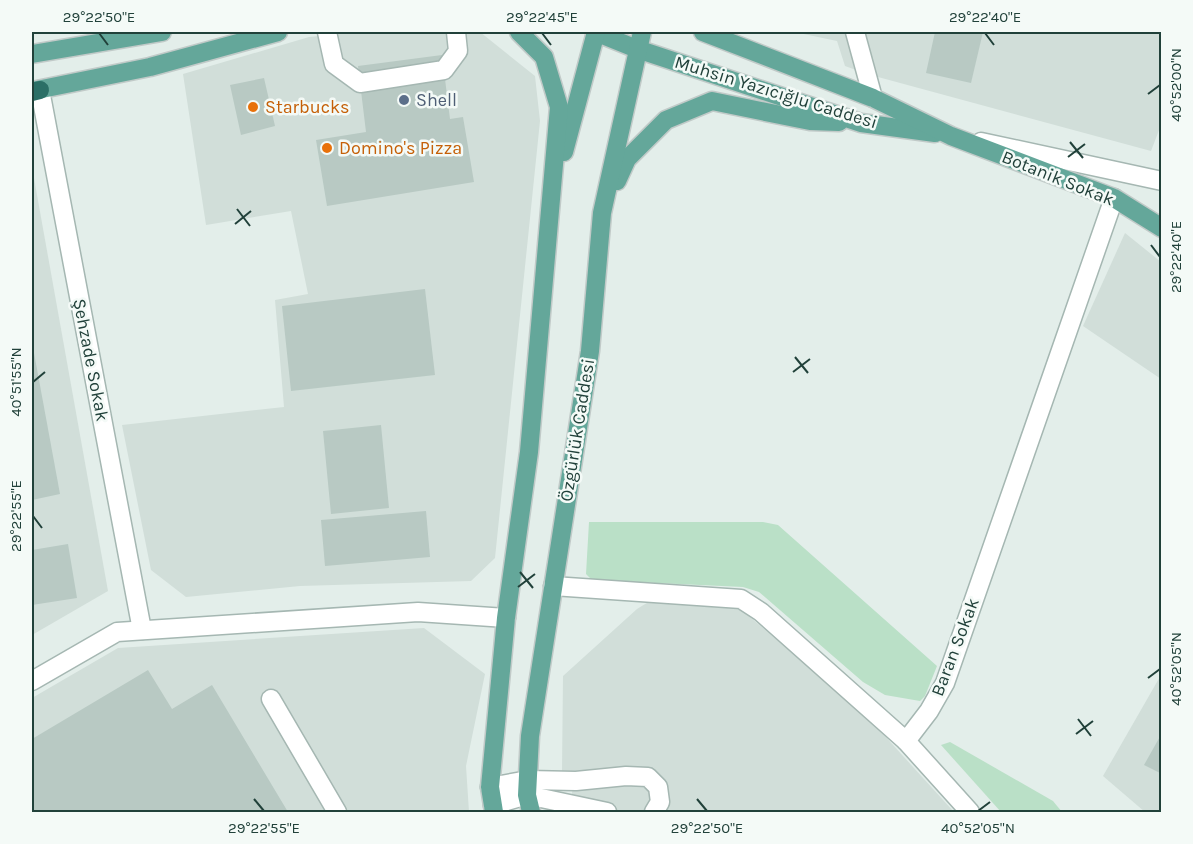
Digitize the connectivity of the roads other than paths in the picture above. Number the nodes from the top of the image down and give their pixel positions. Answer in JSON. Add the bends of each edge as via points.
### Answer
{"nodes":[{"id":1,"x":162,"y":32,"type":"edge"},
{"id":2,"x":278,"y":32,"type":"edge"},
{"id":3,"x":327,"y":32,"type":"edge"},
{"id":4,"x":456,"y":32,"type":"edge"},
{"id":5,"x":519,"y":32,"type":"edge"},
{"id":6,"x":596,"y":32,"type":"edge"},
{"id":7,"x":703,"y":32,"type":"edge"},
{"id":8,"x":855,"y":32,"type":"edge"},
{"id":9,"x":640,"y":40,"type":"edge"},
{"id":10,"x":32,"y":54,"type":"edge"},
{"id":11,"x":34,"y":91,"type":"edge"},
{"id":12,"x":873,"y":98,"type":"junction"},
{"id":13,"x":861,"y":123,"type":"junction"},
{"id":14,"x":951,"y":135,"type":"junction"},
{"id":15,"x":1161,"y":181,"type":"edge"},
{"id":16,"x":554,"y":191,"type":"junction"},
{"id":17,"x":1114,"y":198,"type":"junction"},
{"id":18,"x":602,"y":213,"type":"junction"},
{"id":19,"x":1161,"y":228,"type":"edge"},
{"id":20,"x":553,"y":586,"type":"junction"},
{"id":21,"x":506,"y":618,"type":"junction"},
{"id":22,"x":142,"y":630,"type":"junction"},
{"id":23,"x":32,"y":681,"type":"edge"},
{"id":24,"x":271,"y":699,"type":"dead end"},
{"id":25,"x":906,"y":741,"type":"junction"},
{"id":26,"x":529,"y":796,"type":"edge"},
{"id":27,"x":492,"y":801,"type":"edge"},
{"id":28,"x":337,"y":813,"type":"edge"},
{"id":29,"x":607,"y":813,"type":"edge"},
{"id":30,"x":654,"y":813,"type":"edge"},
{"id":31,"x":970,"y":813,"type":"edge"}],
"edges":[{"from":1,"to":10,"type":"main road"},
{"from":2,"to":11,"type":"main road","via":[[150,68]]},
{"from":3,"to":4,"type":"street","via":[[334,64],[360,83],[444,70],[458,51]]},
{"from":5,"to":16,"type":"main road","via":[[544,57],[559,108]]},
{"from":6,"to":9,"type":"main road","name":"Muhsin Yazıcığlu Caddesi"},
{"from":6,"to":16,"type":"main road"},
{"from":7,"to":12,"type":"main road","name":"Muhsin Yazıcığlu Caddesi"},
{"from":8,"to":12,"type":"street"},
{"from":9,"to":13,"type":"main road","name":"Muhsin Yazıcığlu Caddesi"},
{"from":9,"to":18,"type":"main road","name":"Özgürlük Caddesi"},
{"from":11,"to":22,"type":"street","name":"Şehzade Sokak"},
{"from":12,"to":14,"type":"main road","name":"Muhsin Yazıcığlu Caddesi"},
{"from":13,"to":14,"type":"main road","name":"Muhsin Yazıcığlu Caddesi"},
{"from":13,"to":18,"type":"main road","via":[[810,121],[712,101],[666,120],[627,159]]},
{"from":14,"to":15,"type":"street","name":"Muhsin Yazıcığlu Caddesi"},
{"from":14,"to":17,"type":"main road","name":"Botanik Sokak"},
{"from":16,"to":21,"type":"main road","via":[[530,452]]},
{"from":17,"to":19,"type":"main road","name":"Botanik Sokak"},
{"from":17,"to":25,"type":"street","name":"Baran Sokak","via":[[945,683]]},
{"from":18,"to":20,"type":"main road","name":"Özgürlük Caddesi","via":[[590,351]]},
{"from":20,"to":25,"type":"street","via":[[741,599],[761,612]]},
{"from":20,"to":26,"type":"main road","name":"Özgürlük Caddesi","via":[[530,736]]},
{"from":21,"to":22,"type":"street","via":[[418,612]]},
{"from":21,"to":27,"type":"main road"},
{"from":22,"to":23,"type":"street","via":[[117,632]]},
{"from":24,"to":28,"type":"street"},
{"from":25,"to":31,"type":"street"},
{"from":26,"to":27,"type":"street"},
{"from":26,"to":29,"type":"street"},
{"from":26,"to":30,"type":"street","via":[[576,781],[648,777],[658,787],[660,802]]}]}
